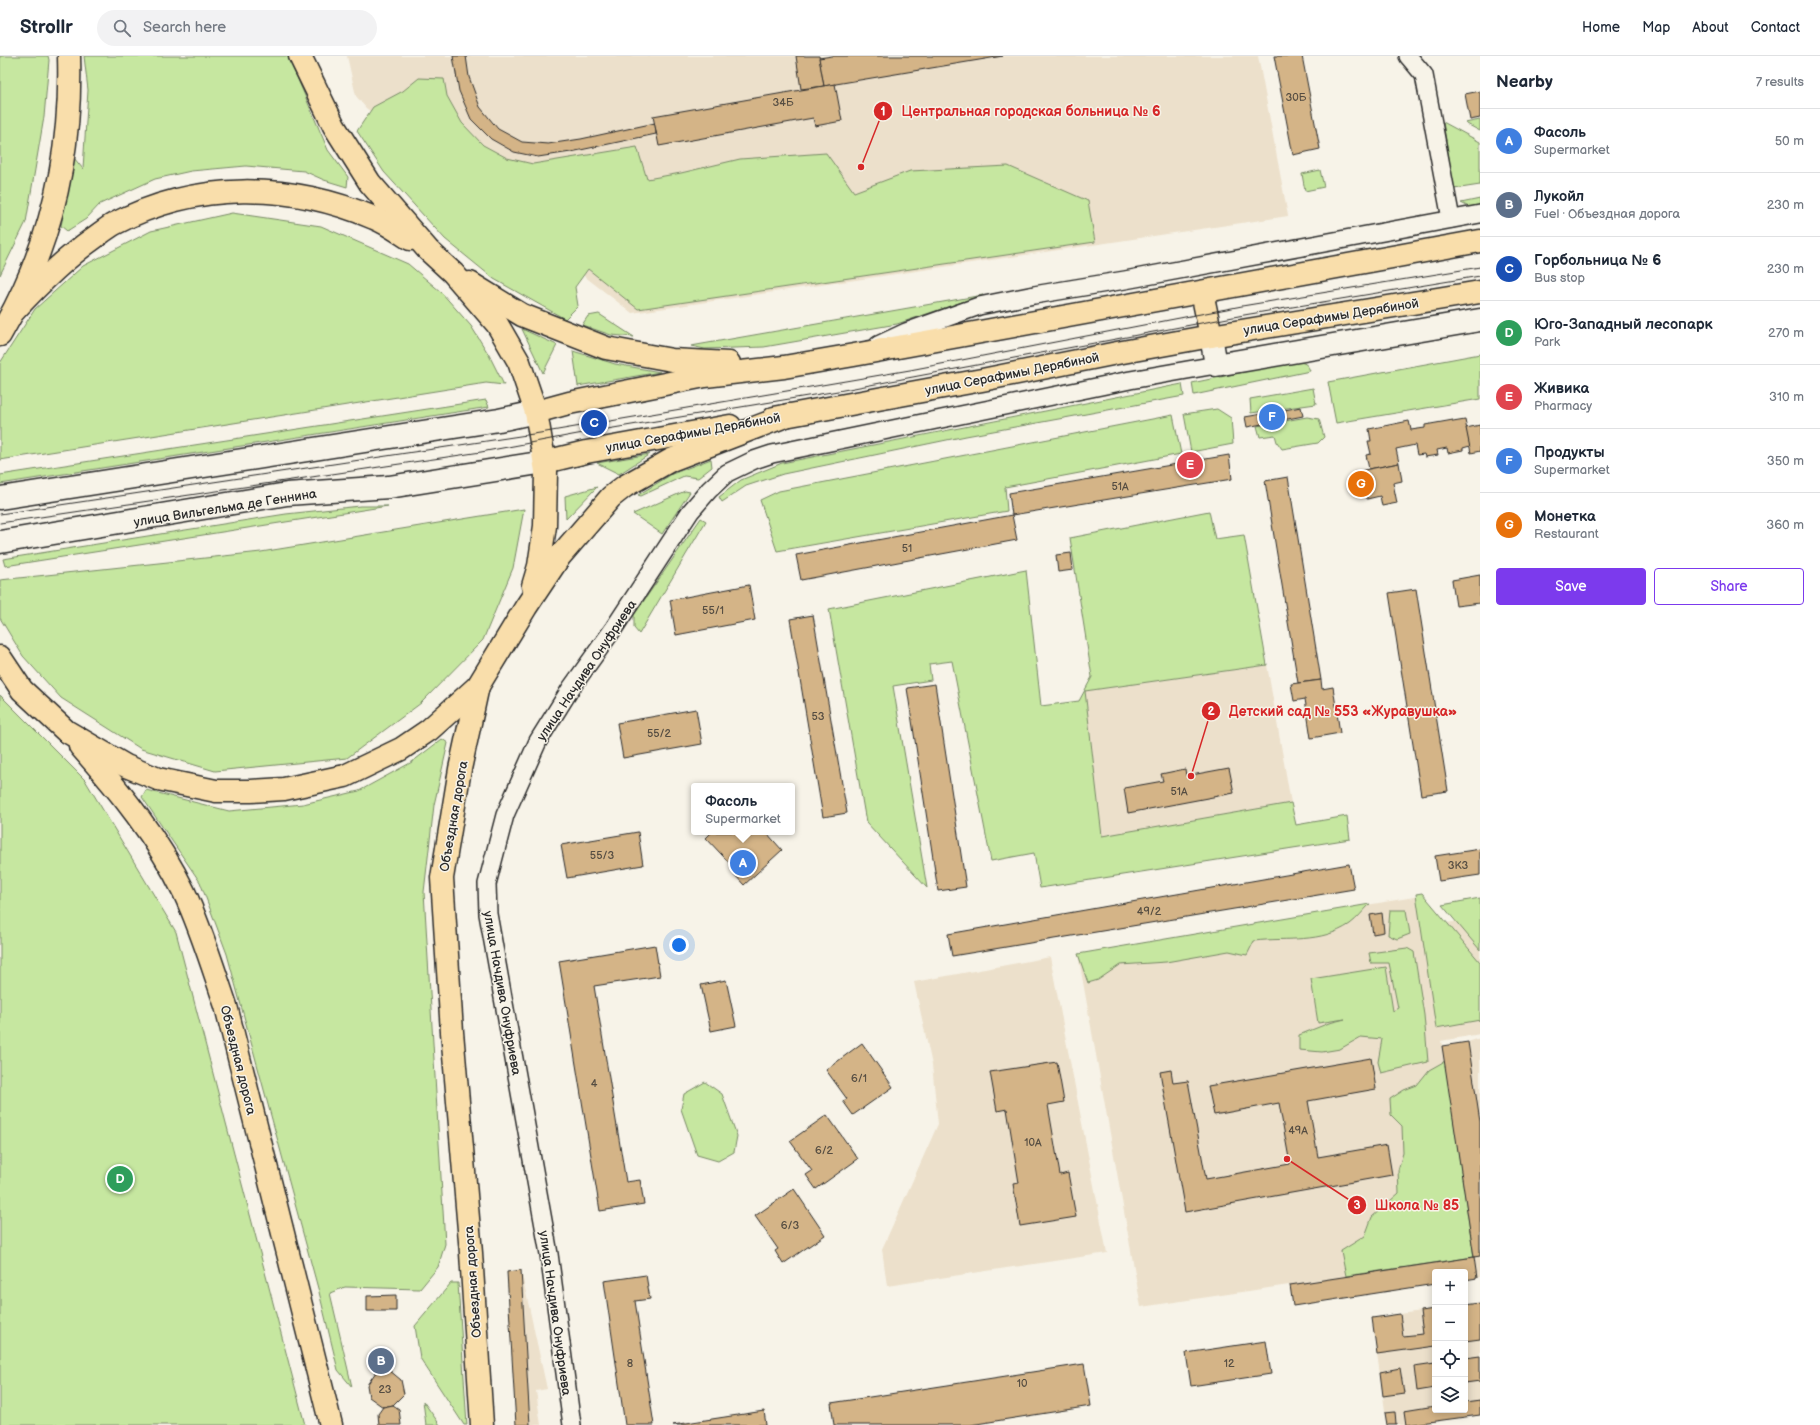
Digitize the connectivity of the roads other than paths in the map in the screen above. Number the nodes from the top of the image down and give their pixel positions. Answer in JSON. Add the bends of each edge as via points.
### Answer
{"nodes":[{"id":1,"x":69,"y":56,"type":"edge"},
{"id":2,"x":300,"y":56,"type":"edge"},
{"id":3,"x":1408,"y":56,"type":"edge"},
{"id":4,"x":1480,"y":214,"type":"edge"},
{"id":5,"x":1451,"y":220,"type":"junction"},
{"id":6,"x":1480,"y":241,"type":"edge"},
{"id":7,"x":428,"y":250,"type":"junction"},
{"id":8,"x":453,"y":273,"type":"junction"},
{"id":9,"x":1202,"y":292,"type":"junction"},
{"id":10,"x":1480,"y":292,"type":"edge"},
{"id":11,"x":14,"y":311,"type":"junction"},
{"id":12,"x":1480,"y":320,"type":"edge"},
{"id":13,"x":0,"y":335,"type":"edge"},
{"id":14,"x":1210,"y":336,"type":"junction"},
{"id":15,"x":854,"y":355,"type":"junction"},
{"id":16,"x":1216,"y":365,"type":"junction"},
{"id":17,"x":784,"y":367,"type":"junction"},
{"id":18,"x":536,"y":412,"type":"junction"},
{"id":19,"x":788,"y":415,"type":"junction"},
{"id":20,"x":545,"y":462,"type":"junction"},
{"id":21,"x":0,"y":498,"type":"edge"},
{"id":22,"x":0,"y":542,"type":"edge"},
{"id":23,"x":526,"y":607,"type":"junction"},
{"id":24,"x":0,"y":657,"type":"edge"},
{"id":25,"x":0,"y":671,"type":"edge"},
{"id":26,"x":478,"y":686,"type":"junction"},
{"id":27,"x":22,"y":690,"type":"junction"},
{"id":28,"x":66,"y":731,"type":"junction"},
{"id":29,"x":331,"y":1425,"type":"edge"},
{"id":30,"x":482,"y":1425,"type":"edge"},
{"id":31,"x":572,"y":1425,"type":"edge"}],
"edges":[{"from":1,"to":11,"type":"main road","via":[[70,94],[60,180],[33,269]]},
{"from":2,"to":7,"type":"main road","via":[[334,126],[370,183]]},
{"from":3,"to":5,"type":"street","via":[[1424,75]]},
{"from":4,"to":5,"type":"street"},
{"from":5,"to":15,"type":"street","via":[[979,306],[906,332]]},
{"from":6,"to":9,"type":"main road"},
{"from":7,"to":8,"type":"main road"},
{"from":7,"to":11,"type":"main road","via":[[376,218],[331,201],[282,193],[232,191],[195,195],[154,206],[113,225],[71,254]]},
{"from":8,"to":17,"type":"main road","via":[[522,314],[606,348],[672,360]]},
{"from":8,"to":18,"type":"main road","via":[[497,324],[519,362]]},
{"from":9,"to":14,"type":"main road"},
{"from":9,"to":15,"type":"main road"},
{"from":10,"to":14,"type":"main road","name":"улица Серафимы Дерябиной"},
{"from":11,"to":13,"type":"main road"},
{"from":12,"to":16,"type":"main road"},
{"from":14,"to":16,"type":"main road"},
{"from":14,"to":19,"type":"main road","name":"улица Серафимы Дерябиной"},
{"from":15,"to":17,"type":"main road"},
{"from":16,"to":31,"type":"street","name":"улица Начдива Онуфриева","via":[[1130,380],[772,454],[727,473],[690,512],[614,628],[571,688],[538,742],[505,815],[487,884],[488,914],[549,1254]]},
{"from":17,"to":18,"type":"main road","via":[[705,376]]},
{"from":18,"to":20,"type":"main road"},
{"from":18,"to":21,"type":"main road","via":[[499,420]]},
{"from":19,"to":20,"type":"main road","name":"улица Серафимы Дерябиной","via":[[586,452]]},
{"from":19,"to":23,"type":"main road","via":[[671,460],[625,486],[600,509],[560,556]]},
{"from":20,"to":22,"type":"main road","name":"улица Вильгельма де Геннина","via":[[389,487],[287,494]]},
{"from":20,"to":23,"type":"main road","via":[[545,526],[539,566]]},
{"from":23,"to":26,"type":"main road"},
{"from":24,"to":27,"type":"main road"},
{"from":25,"to":27,"type":"main road"},
{"from":26,"to":28,"type":"main road","via":[[429,730],[401,749],[345,776],[284,789],[216,791],[158,779],[126,766]]},
{"from":26,"to":30,"type":"main road","name":"Объездная дорога","via":[[460,769],[442,878]]},
{"from":27,"to":28,"type":"main road"},
{"from":28,"to":29,"type":"main road","name":"Объездная дорога","via":[[115,786],[153,840],[184,892],[204,944],[226,1006]]}]}
